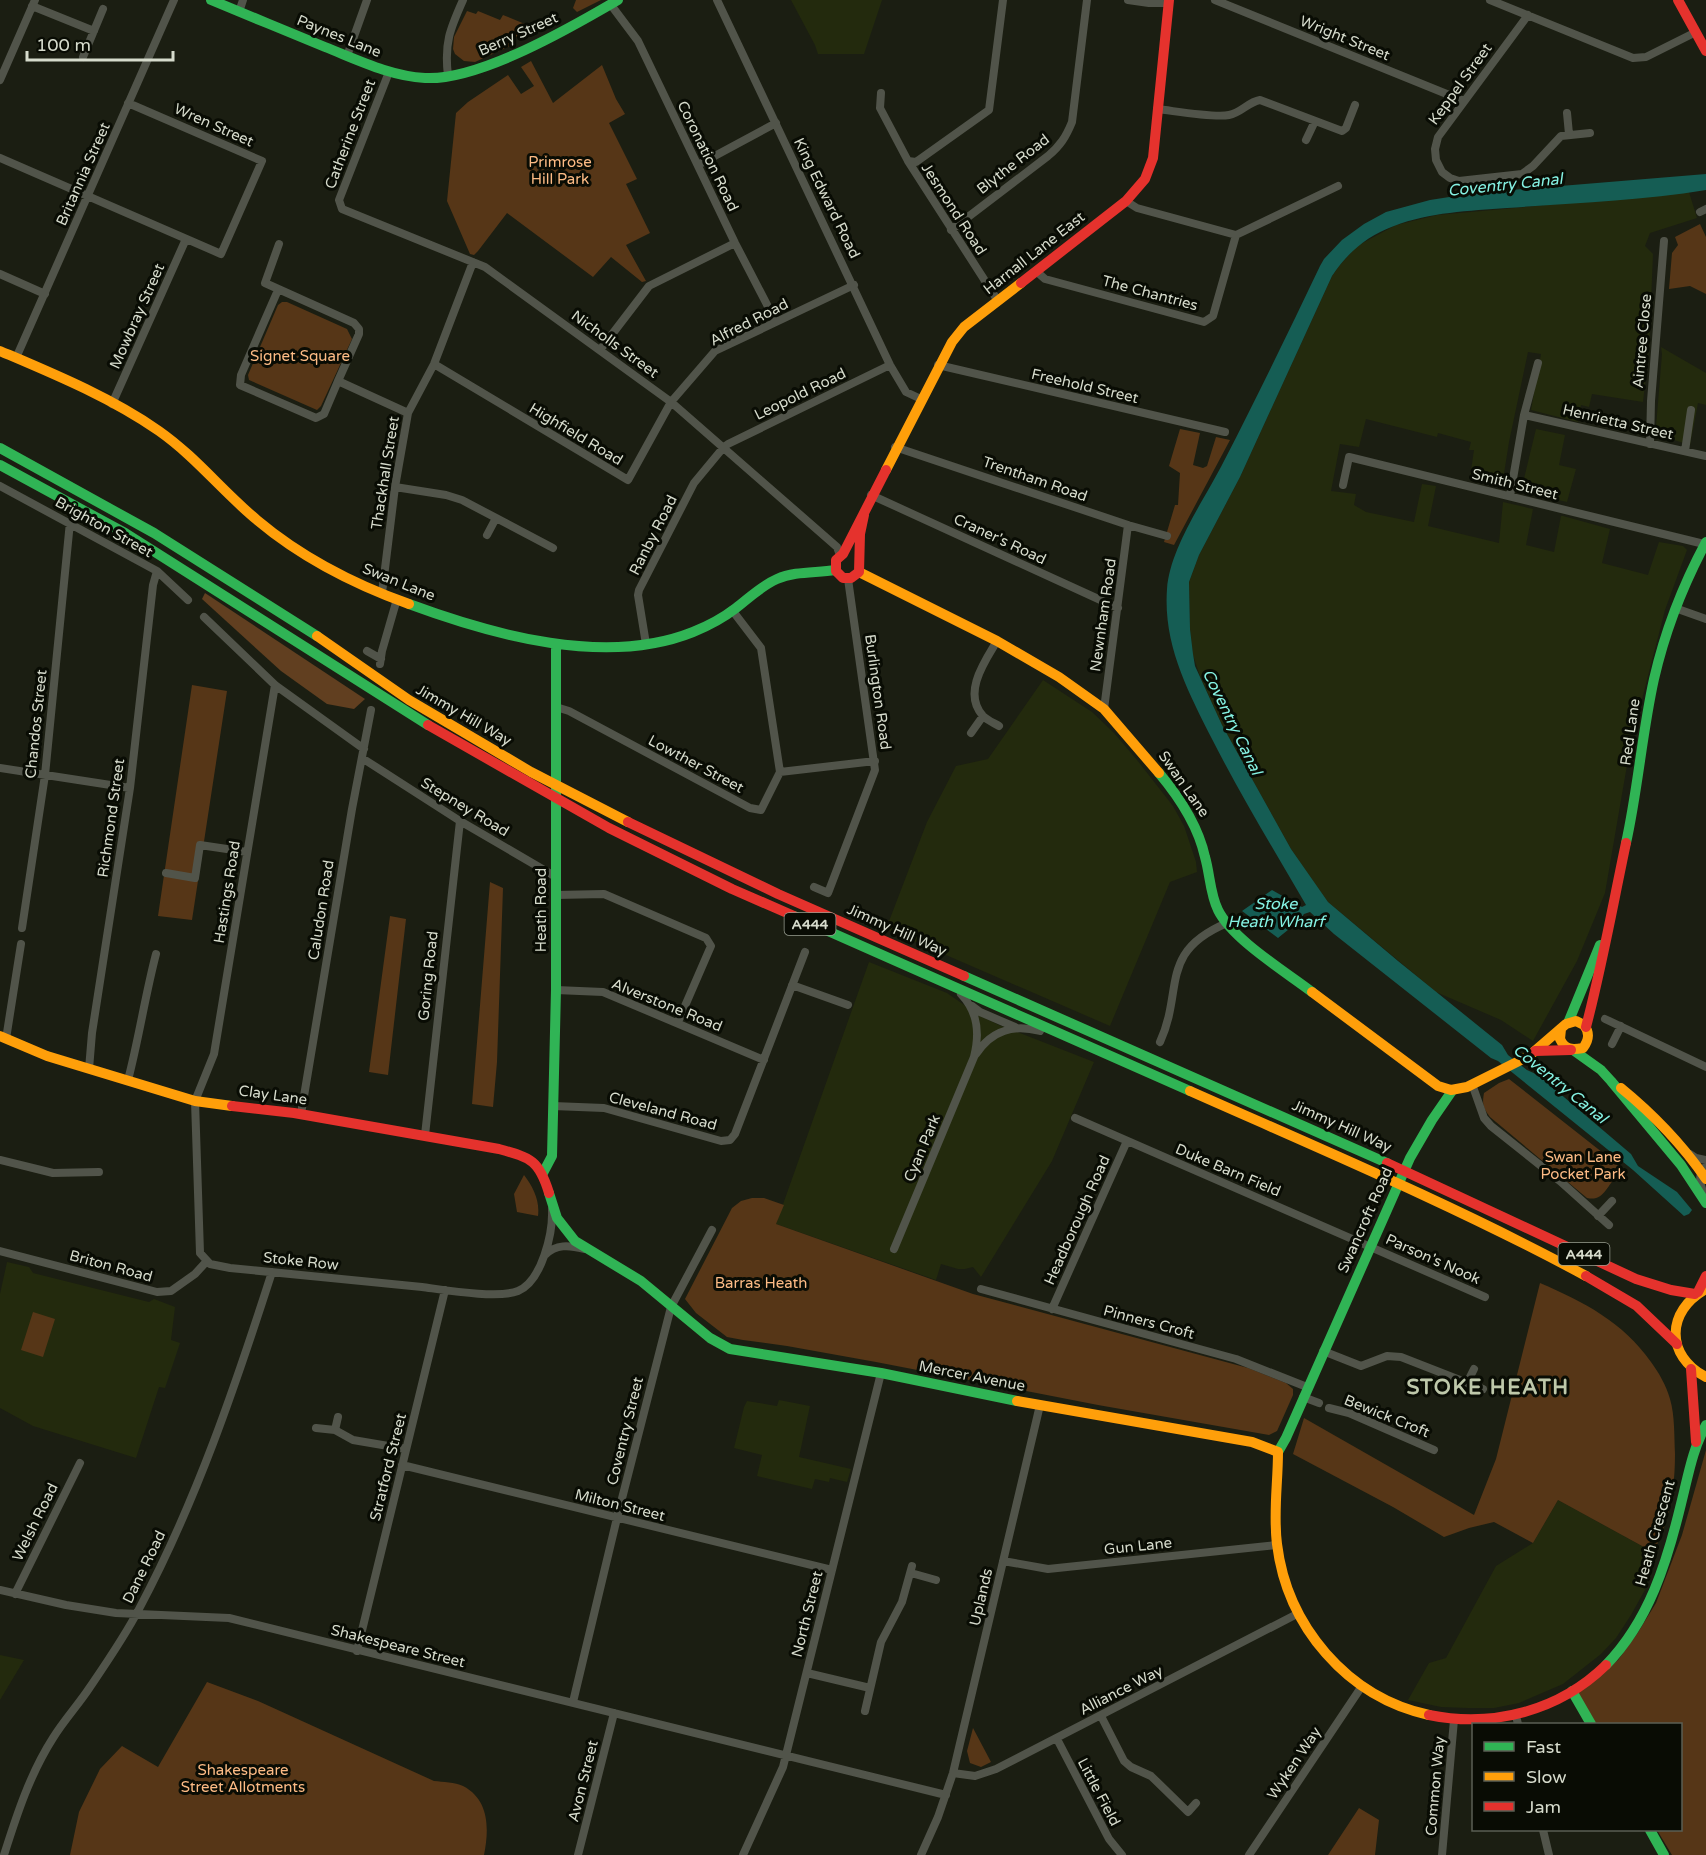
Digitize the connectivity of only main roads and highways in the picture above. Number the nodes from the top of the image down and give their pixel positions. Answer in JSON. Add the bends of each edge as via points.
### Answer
{"nodes":[{"id":1,"x":212,"y":0,"type":"edge"},
{"id":2,"x":1678,"y":0,"type":"edge"},
{"id":3,"x":615,"y":2,"type":"edge"},
{"id":4,"x":1169,"y":2,"type":"edge"},
{"id":5,"x":1706,"y":51,"type":"edge"},
{"id":6,"x":389,"y":72,"type":"joint"},
{"id":7,"x":0,"y":351,"type":"edge"},
{"id":8,"x":0,"y":448,"type":"edge"},
{"id":9,"x":0,"y":465,"type":"edge"},
{"id":10,"x":864,"y":515,"type":"junction"},
{"id":11,"x":1705,"y":543,"type":"edge"},
{"id":12,"x":841,"y":554,"type":"junction"},
{"id":13,"x":858,"y":559,"type":"junction"},
{"id":14,"x":835,"y":570,"type":"junction"},
{"id":15,"x":859,"y":572,"type":"junction"},
{"id":16,"x":556,"y":644,"type":"junction"},
{"id":17,"x":1606,"y":934,"type":"junction"},
{"id":18,"x":1564,"y":1026,"type":"junction"},
{"id":19,"x":1586,"y":1027,"type":"junction"},
{"id":20,"x":3,"y":1038,"type":"edge"},
{"id":21,"x":1588,"y":1041,"type":"junction"},
{"id":22,"x":1572,"y":1050,"type":"junction"},
{"id":23,"x":1531,"y":1054,"type":"junction"},
{"id":24,"x":1601,"y":1070,"type":"junction"},
{"id":25,"x":1611,"y":1081,"type":"junction"},
{"id":26,"x":1452,"y":1091,"type":"junction"},
{"id":27,"x":1704,"y":1172,"type":"edge"},
{"id":28,"x":543,"y":1173,"type":"junction"},
{"id":29,"x":1706,"y":1203,"type":"edge"},
{"id":30,"x":1706,"y":1276,"type":"edge"},
{"id":31,"x":1699,"y":1292,"type":"edge"},
{"id":32,"x":1677,"y":1344,"type":"junction"},
{"id":33,"x":1691,"y":1369,"type":"junction"},
{"id":34,"x":1706,"y":1377,"type":"edge"},
{"id":35,"x":1706,"y":1425,"type":"edge"},
{"id":36,"x":1696,"y":1443,"type":"junction"},
{"id":37,"x":1278,"y":1452,"type":"junction"},
{"id":38,"x":1572,"y":1691,"type":"junction"},
{"id":39,"x":1517,"y":1720,"type":"edge"},
{"id":40,"x":1590,"y":1723,"type":"edge"},
{"id":41,"x":1651,"y":1831,"type":"edge"},
{"id":42,"x":1664,"y":1855,"type":"edge"}],
"edges":[{"from":1,"to":6,"type":"main road","name":"Paynes Lane"},
{"from":2,"to":5,"type":"main road"},
{"from":3,"to":6,"type":"main road","name":"Berry Street","via":[[492,64],[448,76]]},
{"from":4,"to":10,"type":"main road","name":"Harnall Lane East","via":[[1153,158],[1136,191],[964,327],[938,365]]},
{"from":7,"to":16,"type":"main road","name":"Swan Lane","via":[[142,420],[180,446],[248,512],[292,546],[397,599],[495,632]]},
{"from":8,"to":31,"type":"main road","name":"Jimmy Hill Way","number":"A444","via":[[153,533],[409,700],[599,808],[778,894],[1346,1144],[1636,1279],[1671,1290]]},
{"from":9,"to":32,"type":"main road","name":"Jimmy Hill Way","number":"A444","via":[[125,532],[405,712],[609,828],[732,889],[1414,1190],[1514,1238],[1611,1289],[1637,1306]]},
{"from":10,"to":12,"type":"main road","name":"Harnall Lane East"},
{"from":10,"to":13,"type":"main road","name":"Harnall Lane East"},
{"from":11,"to":17,"type":"main road","name":"Red Lane","via":[[1675,608],[1654,679],[1633,815]]},
{"from":12,"to":13,"type":"main road"},
{"from":12,"to":14,"type":"main road"},
{"from":13,"to":15,"type":"main road"},
{"from":14,"to":15,"type":"main road","via":[[848,579]]},
{"from":14,"to":16,"type":"main road","name":"Swan Lane","via":[[778,579],[696,632],[646,644]]},
{"from":15,"to":26,"type":"main road","name":"Swan Lane","via":[[998,641],[1104,709],[1166,781],[1196,824],[1214,899],[1227,923],[1250,945],[1431,1081]]},
{"from":16,"to":28,"type":"main road","name":"Heath Road","via":[[552,1156]]},
{"from":17,"to":18,"type":"main road","name":"Red Lane"},
{"from":17,"to":19,"type":"main road","name":"Red Lane"},
{"from":18,"to":19,"type":"main road","via":[[1577,1021]]},
{"from":18,"to":22,"type":"main road","via":[[1560,1038]]},
{"from":18,"to":23,"type":"main road"},
{"from":19,"to":21,"type":"main road"},
{"from":20,"to":28,"type":"main road","name":"Clay Lane","via":[[48,1056],[195,1101],[301,1114],[513,1152],[534,1163]]},
{"from":21,"to":22,"type":"main road","via":[[1583,1048]]},
{"from":21,"to":24,"type":"main road"},
{"from":22,"to":23,"type":"main road"},
{"from":22,"to":24,"type":"main road"},
{"from":23,"to":26,"type":"main road"},
{"from":24,"to":25,"type":"main road"},
{"from":25,"to":27,"type":"main road","via":[[1643,1105]]},
{"from":25,"to":29,"type":"main road","via":[[1681,1165]]},
{"from":26,"to":37,"type":"main road","name":"Swancroft Road","via":[[1410,1158]]},
{"from":28,"to":37,"type":"main road","name":"Mercer Avenue","via":[[557,1218],[575,1241],[641,1281],[710,1338],[730,1349],[1252,1442]]},
{"from":30,"to":31,"type":"main road"},
{"from":31,"to":32,"type":"main road","via":[[1684,1306],[1677,1320]]},
{"from":32,"to":33,"type":"main road"},
{"from":33,"to":34,"type":"main road"},
{"from":33,"to":36,"type":"main road","name":"Heath Crescent"},
{"from":35,"to":36,"type":"main road","name":"Heath Crescent"},
{"from":36,"to":38,"type":"main road","name":"Heath Crescent","via":[[1662,1574],[1651,1601],[1614,1657]]},
{"from":37,"to":39,"type":"main road","name":"Heath Crescent","via":[[1276,1545],[1282,1572],[1297,1614],[1326,1655],[1362,1686],[1416,1712],[1454,1720]]},
{"from":38,"to":39,"type":"main road","name":"Heath Crescent"},
{"from":38,"to":40,"type":"main road"},
{"from":41,"to":42,"type":"main road"}]}
